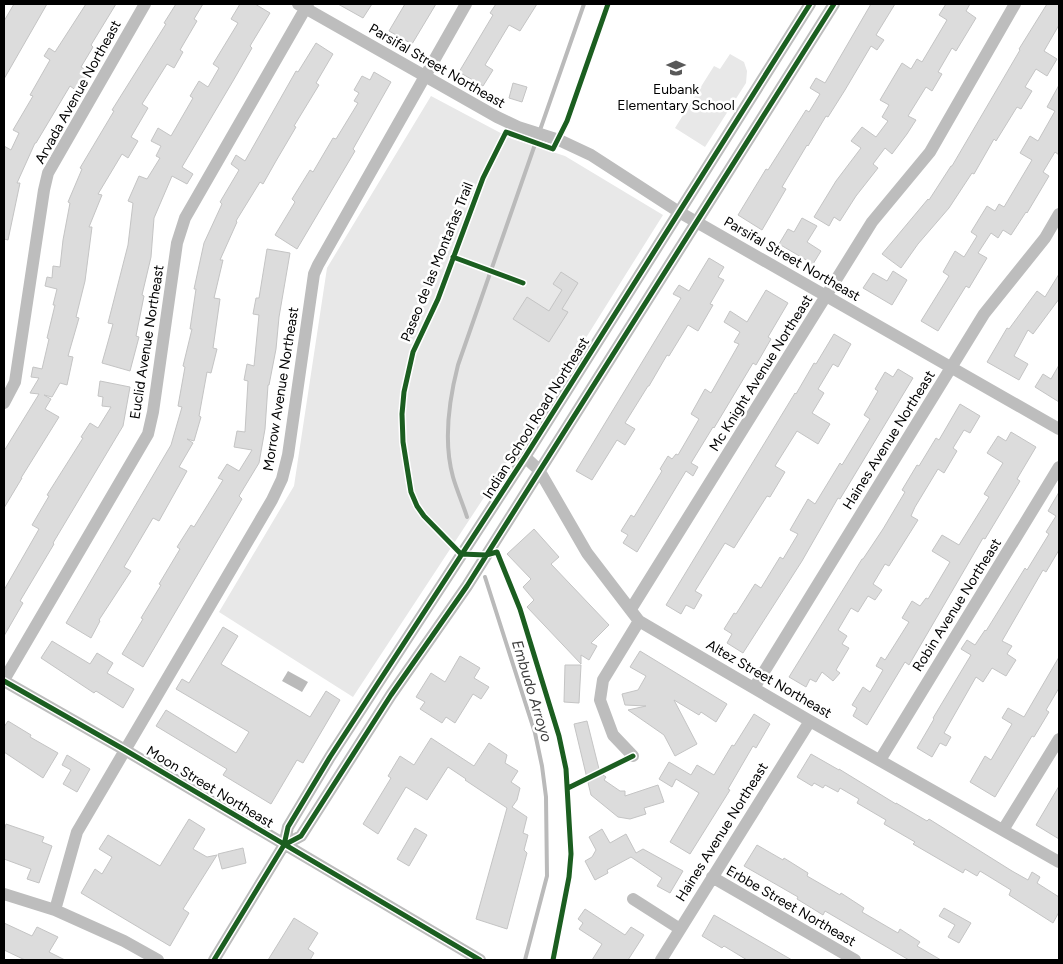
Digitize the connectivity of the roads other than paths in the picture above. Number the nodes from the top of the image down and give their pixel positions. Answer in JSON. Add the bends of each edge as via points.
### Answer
{"nodes":[{"id":1,"x":145,"y":4,"type":"edge"},
{"id":2,"x":466,"y":4,"type":"edge"},
{"id":3,"x":810,"y":4,"type":"edge"},
{"id":4,"x":834,"y":4,"type":"edge"},
{"id":5,"x":1015,"y":4,"type":"edge"},
{"id":6,"x":304,"y":5,"type":"edge"},
{"id":7,"x":426,"y":76,"type":"junction"},
{"id":8,"x":679,"y":212,"type":"junction"},
{"id":9,"x":1059,"y":214,"type":"edge"},
{"id":10,"x":696,"y":221,"type":"junction"},
{"id":11,"x":827,"y":296,"type":"junction"},
{"id":12,"x":951,"y":368,"type":"junction"},
{"id":13,"x":4,"y":403,"type":"edge"},
{"id":14,"x":1059,"y":429,"type":"edge"},
{"id":15,"x":525,"y":457,"type":"junction"},
{"id":16,"x":1059,"y":467,"type":"edge"},
{"id":17,"x":539,"y":470,"type":"junction"},
{"id":18,"x":631,"y":609,"type":"junction"},
{"id":19,"x":639,"y":621,"type":"junction"},
{"id":20,"x":4,"y":680,"type":"edge"},
{"id":21,"x":754,"y":688,"type":"junction"},
{"id":22,"x":810,"y":721,"type":"junction"},
{"id":23,"x":1059,"y":739,"type":"edge"},
{"id":24,"x":125,"y":750,"type":"junction"},
{"id":25,"x":633,"y":756,"type":"dead end"},
{"id":26,"x":880,"y":760,"type":"junction"},
{"id":27,"x":1003,"y":830,"type":"junction"},
{"id":28,"x":284,"y":845,"type":"junction"},
{"id":29,"x":1059,"y":862,"type":"edge"},
{"id":30,"x":712,"y":877,"type":"junction"},
{"id":31,"x":4,"y":894,"type":"edge"},
{"id":32,"x":633,"y":899,"type":"dead end"},
{"id":33,"x":55,"y":910,"type":"junction"},
{"id":34,"x":680,"y":930,"type":"junction"},
{"id":35,"x":158,"y":960,"type":"edge"},
{"id":36,"x":214,"y":960,"type":"edge"},
{"id":37,"x":480,"y":960,"type":"edge"},
{"id":38,"x":661,"y":960,"type":"edge"},
{"id":39,"x":855,"y":960,"type":"edge"}],
"edges":[{"from":1,"to":13,"type":"street","name":"Arvada Avenue Northeast","via":[[48,173],[15,382]]},
{"from":2,"to":7,"type":"street","name":"Morrow Avenue Northeast"},
{"from":3,"to":8,"type":"street","name":"Indian School Road Northeast"},
{"from":4,"to":10,"type":"street","name":"Indian School Road Northeast"},
{"from":5,"to":11,"type":"street","name":"Mc Knight Avenue Northeast","via":[[930,152],[872,222]]},
{"from":6,"to":7,"type":"street","name":"Parsifal Street Northeast"},
{"from":6,"to":20,"type":"street","name":"Euclid Avenue Northeast","via":[[185,218],[177,244],[148,434]]},
{"from":7,"to":8,"type":"street","name":"Parsifal Street Northeast","via":[[497,117],[591,156]]},
{"from":7,"to":24,"type":"street","name":"Morrow Avenue Northeast","via":[[314,274],[282,479]]},
{"from":8,"to":10,"type":"street","name":"Parsifal Street Northeast"},
{"from":8,"to":15,"type":"street","name":"Indian School Road Northeast"},
{"from":9,"to":12,"type":"street","name":"Haines Avenue Northeast","via":[[984,314]]},
{"from":10,"to":11,"type":"street","name":"Parsifal Street Northeast"},
{"from":10,"to":17,"type":"street","name":"Indian School Road Northeast"},
{"from":11,"to":12,"type":"street","name":"Parsifal Street Northeast"},
{"from":11,"to":18,"type":"street","name":"Mc Knight Avenue Northeast"},
{"from":12,"to":14,"type":"street","name":"Parsifal Street Northeast"},
{"from":12,"to":21,"type":"street","name":"Haines Avenue Northeast"},
{"from":15,"to":17,"type":"street","name":"Altez Street Northeast"},
{"from":15,"to":28,"type":"street","name":"Indian School Road Northeast","via":[[330,757],[288,827]]},
{"from":16,"to":26,"type":"street","name":"Robin Avenue Northeast"},
{"from":17,"to":18,"type":"street","name":"Altez Street Northeast","via":[[587,552]]},
{"from":17,"to":28,"type":"street","name":"Indian School Road Northeast","via":[[467,586],[391,695],[301,836]]},
{"from":18,"to":19,"type":"street","name":"Altez Street Northeast"},
{"from":19,"to":21,"type":"street","name":"Altez Street Northeast"},
{"from":19,"to":25,"type":"street","via":[[603,680],[600,700],[613,735]]},
{"from":20,"to":24,"type":"street","name":"Moon Street Northeast"},
{"from":21,"to":22,"type":"street","name":"Altez Street Northeast"},
{"from":22,"to":26,"type":"street","name":"Altez Street Northeast"},
{"from":22,"to":30,"type":"street","name":"Haines Avenue Northeast"},
{"from":23,"to":27,"type":"street"},
{"from":24,"to":28,"type":"street","name":"Moon Street Northeast"},
{"from":24,"to":33,"type":"street","name":"Morrow Avenue Northeast","via":[[77,832]]},
{"from":26,"to":27,"type":"street","name":"Altez Street Northeast"},
{"from":27,"to":29,"type":"street","name":"Altez Street Northeast"},
{"from":28,"to":36,"type":"street","name":"Indian School Road Northeast"},
{"from":28,"to":37,"type":"street","name":"Moon Street Northeast"},
{"from":30,"to":34,"type":"street","name":"Haines Avenue Northeast"},
{"from":30,"to":39,"type":"street","name":"Erbbe Street Northeast"},
{"from":31,"to":33,"type":"street"},
{"from":32,"to":34,"type":"street"},
{"from":33,"to":35,"type":"street"},
{"from":34,"to":38,"type":"street","name":"Haines Avenue Northeast"}]}
